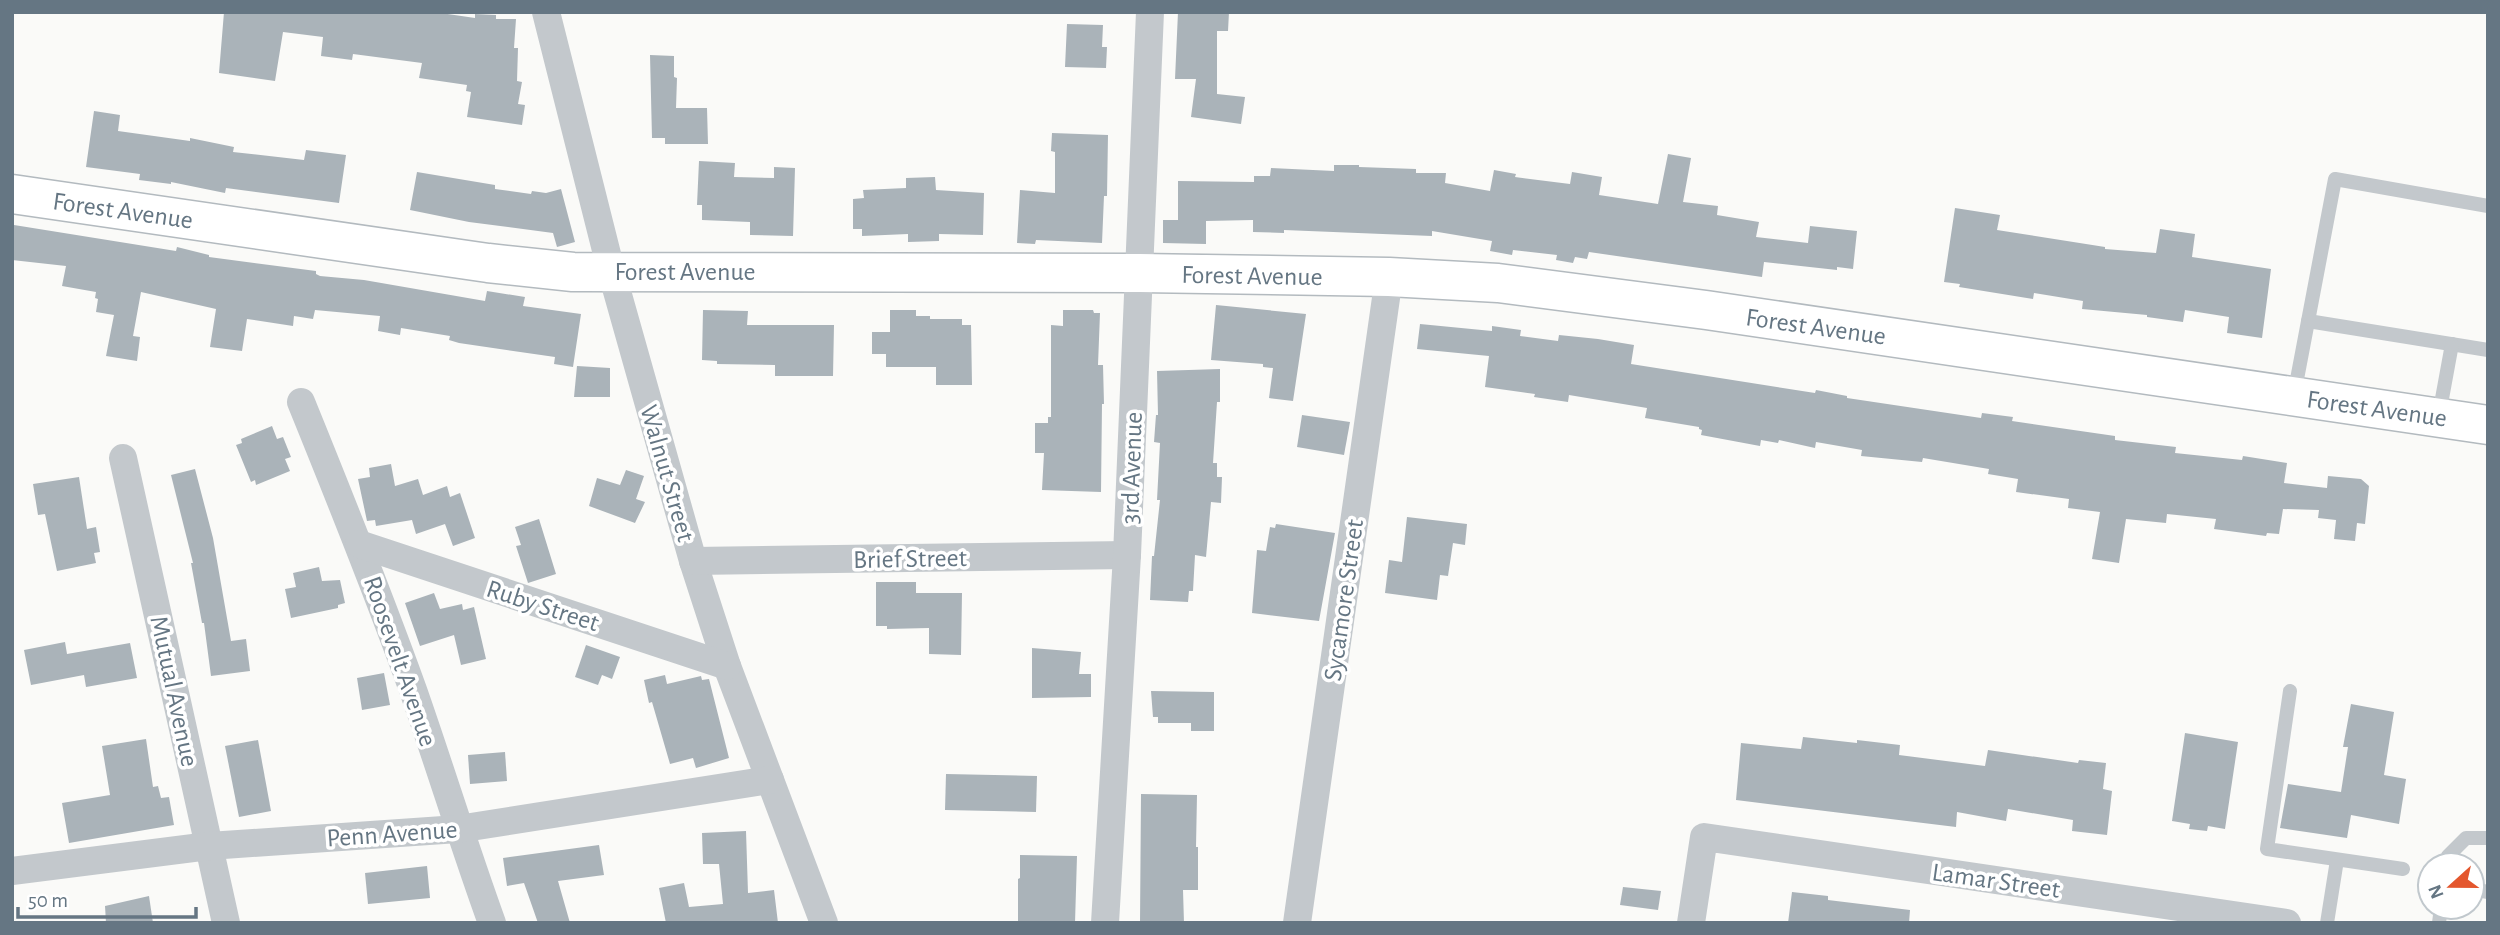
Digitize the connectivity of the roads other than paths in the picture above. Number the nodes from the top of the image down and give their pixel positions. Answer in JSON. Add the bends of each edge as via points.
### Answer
{"nodes":[{"id":1,"x":546,"y":12,"type":"edge"},
{"id":2,"x":1150,"y":12,"type":"edge"},
{"id":3,"x":12,"y":194,"type":"edge"},
{"id":4,"x":2488,"y":206,"type":"edge"},
{"id":5,"x":611,"y":270,"type":"junction"},
{"id":6,"x":1140,"y":272,"type":"junction"},
{"id":7,"x":1389,"y":277,"type":"junction"},
{"id":8,"x":2308,"y":321,"type":"junction"},
{"id":9,"x":2452,"y":344,"type":"junction"},
{"id":10,"x":2488,"y":350,"type":"edge"},
{"id":11,"x":2293,"y":396,"type":"junction"},
{"id":12,"x":301,"y":402,"type":"dead end"},
{"id":13,"x":2438,"y":417,"type":"junction"},
{"id":14,"x":2488,"y":425,"type":"edge"},
{"id":15,"x":123,"y":458,"type":"dead end"},
{"id":16,"x":359,"y":544,"type":"junction"},
{"id":17,"x":1128,"y":555,"type":"junction"},
{"id":18,"x":693,"y":561,"type":"junction"},
{"id":19,"x":727,"y":666,"type":"junction"},
{"id":20,"x":2290,"y":691,"type":"dead end"},
{"id":21,"x":769,"y":780,"type":"junction"},
{"id":22,"x":458,"y":829,"type":"junction"},
{"id":23,"x":2488,"y":838,"type":"edge"},
{"id":24,"x":209,"y":846,"type":"junction"},
{"id":25,"x":2453,"y":851,"type":"edge"},
{"id":26,"x":2337,"y":860,"type":"junction"},
{"id":27,"x":2403,"y":869,"type":"dead end"},
{"id":28,"x":12,"y":871,"type":"edge"},
{"id":29,"x":226,"y":923,"type":"edge"},
{"id":30,"x":492,"y":923,"type":"edge"},
{"id":31,"x":824,"y":923,"type":"edge"},
{"id":32,"x":1105,"y":923,"type":"edge"},
{"id":33,"x":1297,"y":923,"type":"edge"},
{"id":34,"x":1691,"y":923,"type":"edge"},
{"id":35,"x":2287,"y":923,"type":"edge"},
{"id":36,"x":2327,"y":923,"type":"edge"}],
"edges":[{"from":1,"to":5,"type":"street","name":"Walnut Street"},
{"from":2,"to":6,"type":"street","name":"3rd Avenue"},
{"from":3,"to":5,"type":"street","name":"Forest Avenue","via":[[488,262],[573,272]]},
{"from":4,"to":8,"type":"lane","via":[[2335,179]]},
{"from":5,"to":6,"type":"street","name":"Forest Avenue"},
{"from":5,"to":18,"type":"street","name":"Walnut Street"},
{"from":6,"to":7,"type":"street","name":"Forest Avenue"},
{"from":6,"to":17,"type":"street","name":"3rd Avenue"},
{"from":7,"to":11,"type":"street","name":"Forest Avenue","via":[[1499,284],[1706,310]]},
{"from":7,"to":33,"type":"street","name":"Sycamore Street"},
{"from":8,"to":9,"type":"lane"},
{"from":8,"to":11,"type":"lane"},
{"from":9,"to":10,"type":"lane"},
{"from":9,"to":13,"type":"lane"},
{"from":11,"to":13,"type":"street","name":"Forest Avenue"},
{"from":12,"to":16,"type":"street","name":"Roosevelt Avenue"},
{"from":13,"to":14,"type":"street","name":"Forest Avenue"},
{"from":15,"to":24,"type":"street","name":"Mutual Avenue"},
{"from":16,"to":19,"type":"street","name":"Ruby Street"},
{"from":16,"to":22,"type":"street","name":"Roosevelt Avenue"},
{"from":17,"to":18,"type":"street","name":"Brief Street"},
{"from":17,"to":32,"type":"street","name":"3rd Avenue"},
{"from":18,"to":19,"type":"street","name":"Walnut Street"},
{"from":19,"to":21,"type":"street","name":"Walnut Street"},
{"from":20,"to":26,"type":"lane","via":[[2267,849]]},
{"from":21,"to":22,"type":"street","name":"Penn Avenue"},
{"from":21,"to":31,"type":"street","name":"Walnut Street"},
{"from":22,"to":24,"type":"street","name":"Penn Avenue"},
{"from":22,"to":30,"type":"street","name":"Roosevelt Avenue"},
{"from":23,"to":25,"type":"lane","via":[[2466,838]]},
{"from":24,"to":28,"type":"street","name":"Penn Avenue"},
{"from":24,"to":29,"type":"street","name":"Mutual Avenue"},
{"from":26,"to":27,"type":"lane"},
{"from":26,"to":36,"type":"lane"},
{"from":34,"to":35,"type":"street","name":"Lamar Street","via":[[1704,836]]}]}
